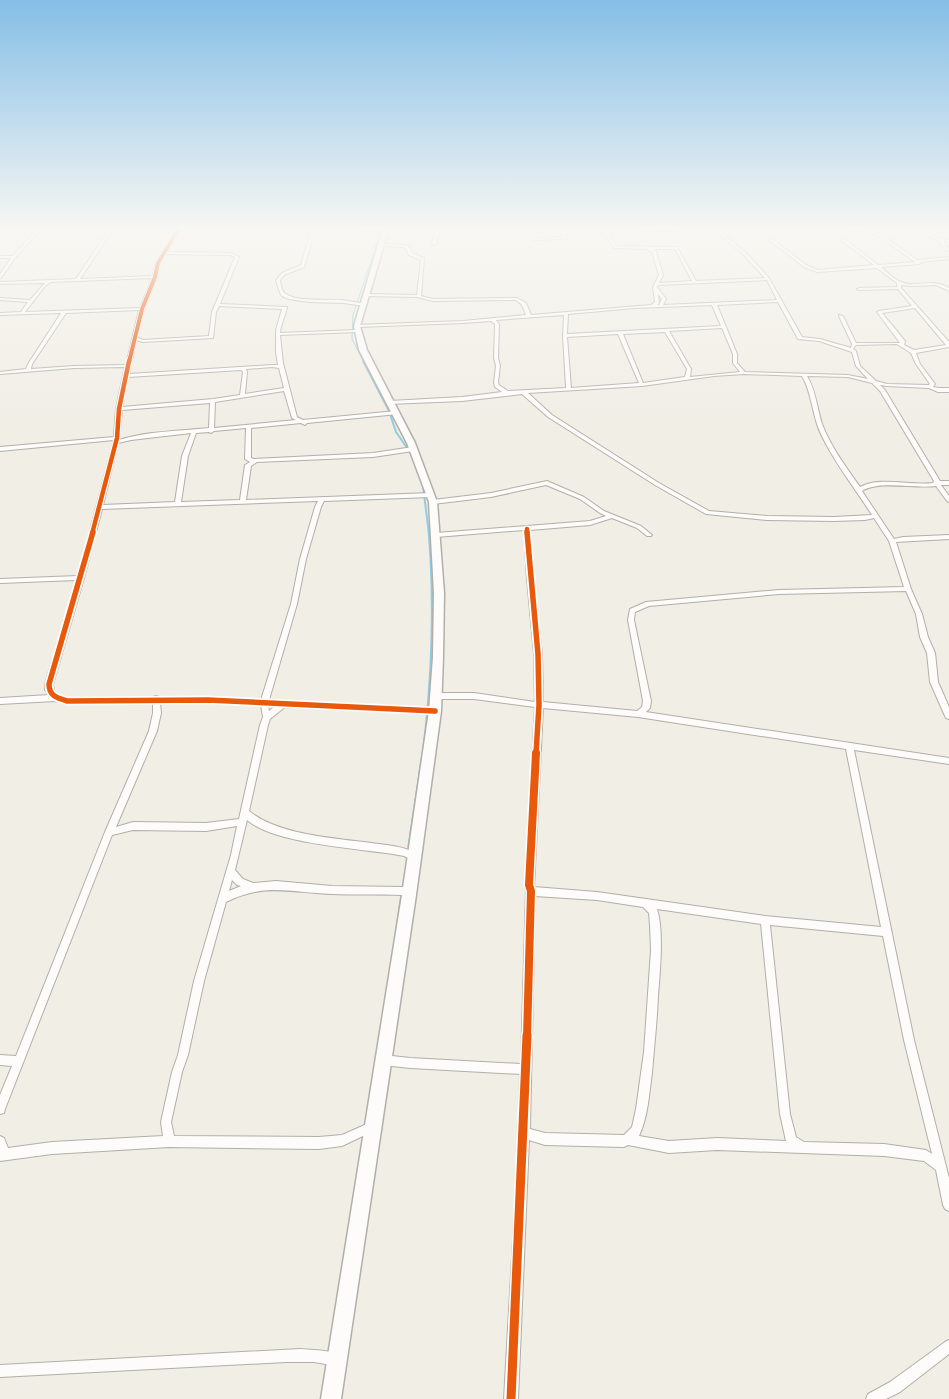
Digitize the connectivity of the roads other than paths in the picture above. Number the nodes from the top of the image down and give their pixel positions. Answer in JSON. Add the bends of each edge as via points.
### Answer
{"nodes":[{"id":1,"x":38,"y":293,"type":"edge"},
{"id":2,"x":148,"y":293,"type":"edge"},
{"id":3,"x":223,"y":293,"type":"edge"},
{"id":4,"x":366,"y":293,"type":"edge"},
{"id":5,"x":656,"y":293,"type":"edge"},
{"id":6,"x":661,"y":293,"type":"edge"},
{"id":7,"x":776,"y":293,"type":"edge"},
{"id":8,"x":905,"y":293,"type":"edge"},
{"id":9,"x":283,"y":294,"type":"joint"},
{"id":10,"x":0,"y":299,"type":"edge"},
{"id":11,"x":299,"y":299,"type":"junction"},
{"id":12,"x":364,"y":300,"type":"junction"},
{"id":13,"x":31,"y":301,"type":"junction"},
{"id":14,"x":778,"y":301,"type":"junction"},
{"id":15,"x":714,"y":304,"type":"junction"},
{"id":16,"x":218,"y":305,"type":"junction"},
{"id":17,"x":284,"y":306,"type":"junction"},
{"id":18,"x":652,"y":306,"type":"junction"},
{"id":19,"x":660,"y":306,"type":"junction"},
{"id":20,"x":915,"y":307,"type":"junction"},
{"id":21,"x":142,"y":309,"type":"junction"},
{"id":22,"x":64,"y":312,"type":"junction"},
{"id":23,"x":22,"y":313,"type":"junction"},
{"id":24,"x":566,"y":313,"type":"junction"},
{"id":25,"x":0,"y":314,"type":"edge"},
{"id":26,"x":529,"y":316,"type":"junction"},
{"id":27,"x":841,"y":316,"type":"dead end"},
{"id":28,"x":494,"y":320,"type":"junction"},
{"id":29,"x":723,"y":327,"type":"junction"},
{"id":30,"x":357,"y":328,"type":"junction"},
{"id":31,"x":666,"y":330,"type":"junction"},
{"id":32,"x":620,"y":333,"type":"junction"},
{"id":33,"x":278,"y":334,"type":"junction"},
{"id":34,"x":565,"y":336,"type":"junction"},
{"id":35,"x":942,"y":336,"type":"junction"},
{"id":36,"x":949,"y":336,"type":"edge"},
{"id":37,"x":134,"y":338,"type":"junction"},
{"id":38,"x":902,"y":345,"type":"junction"},
{"id":39,"x":949,"y":346,"type":"edge"},
{"id":40,"x":853,"y":347,"type":"junction"},
{"id":41,"x":914,"y":352,"type":"junction"},
{"id":42,"x":126,"y":366,"type":"junction"},
{"id":43,"x":282,"y":367,"type":"junction"},
{"id":44,"x":243,"y":368,"type":"junction"},
{"id":45,"x":28,"y":371,"type":"junction"},
{"id":46,"x":0,"y":373,"type":"edge"},
{"id":47,"x":744,"y":373,"type":"junction"},
{"id":48,"x":803,"y":374,"type":"junction"},
{"id":49,"x":125,"y":376,"type":"junction"},
{"id":50,"x":687,"y":378,"type":"junction"},
{"id":51,"x":871,"y":381,"type":"junction"},
{"id":52,"x":642,"y":385,"type":"junction"},
{"id":53,"x":884,"y":387,"type":"junction"},
{"id":54,"x":930,"y":387,"type":"junction"},
{"id":55,"x":286,"y":389,"type":"junction"},
{"id":56,"x":569,"y":389,"type":"junction"},
{"id":57,"x":949,"y":390,"type":"edge"},
{"id":58,"x":523,"y":392,"type":"junction"},
{"id":59,"x":507,"y":393,"type":"junction"},
{"id":60,"x":242,"y":395,"type":"junction"},
{"id":61,"x":213,"y":401,"type":"junction"},
{"id":62,"x":393,"y":408,"type":"junction"},
{"id":63,"x":119,"y":409,"type":"junction"},
{"id":64,"x":295,"y":418,"type":"junction"},
{"id":65,"x":305,"y":423,"type":"junction"},
{"id":66,"x":290,"y":424,"type":"junction"},
{"id":67,"x":250,"y":428,"type":"junction"},
{"id":68,"x":211,"y":431,"type":"junction"},
{"id":69,"x":194,"y":432,"type":"junction"},
{"id":70,"x":117,"y":440,"type":"junction"},
{"id":71,"x":0,"y":449,"type":"edge"},
{"id":72,"x":413,"y":449,"type":"junction"},
{"id":73,"x":248,"y":462,"type":"junction"},
{"id":74,"x":937,"y":483,"type":"junction"},
{"id":75,"x":949,"y":483,"type":"edge"},
{"id":76,"x":858,"y":490,"type":"junction"},
{"id":77,"x":432,"y":498,"type":"junction"},
{"id":78,"x":322,"y":499,"type":"junction"},
{"id":79,"x":949,"y":500,"type":"edge"},
{"id":80,"x":243,"y":502,"type":"junction"},
{"id":81,"x":178,"y":505,"type":"junction"},
{"id":82,"x":100,"y":507,"type":"junction"},
{"id":83,"x":612,"y":516,"type":"junction"},
{"id":84,"x":875,"y":516,"type":"junction"},
{"id":85,"x":867,"y":518,"type":"junction"},
{"id":86,"x":881,"y":524,"type":"junction"},
{"id":87,"x":528,"y":529,"type":"junction"},
{"id":88,"x":649,"y":534,"type":"dead end"},
{"id":89,"x":436,"y":535,"type":"junction"},
{"id":90,"x":949,"y":537,"type":"edge"},
{"id":91,"x":892,"y":541,"type":"junction"},
{"id":92,"x":81,"y":578,"type":"junction"},
{"id":93,"x":0,"y":581,"type":"edge"},
{"id":94,"x":908,"y":589,"type":"junction"},
{"id":95,"x":435,"y":696,"type":"junction"},
{"id":96,"x":55,"y":698,"type":"junction"},
{"id":97,"x":156,"y":699,"type":"junction"},
{"id":98,"x":0,"y":701,"type":"edge"},
{"id":99,"x":264,"y":703,"type":"junction"},
{"id":100,"x":284,"y":703,"type":"junction"},
{"id":101,"x":538,"y":705,"type":"junction"},
{"id":102,"x":434,"y":711,"type":"junction"},
{"id":103,"x":638,"y":714,"type":"junction"},
{"id":104,"x":949,"y":716,"type":"edge"},
{"id":105,"x":267,"y":717,"type":"junction"},
{"id":106,"x":849,"y":745,"type":"junction"},
{"id":107,"x":949,"y":761,"type":"edge"},
{"id":108,"x":243,"y":817,"type":"junction"},
{"id":109,"x":109,"y":832,"type":"junction"},
{"id":110,"x":413,"y":856,"type":"junction"},
{"id":111,"x":230,"y":871,"type":"junction"},
{"id":112,"x":252,"y":886,"type":"junction"},
{"id":113,"x":531,"y":891,"type":"junction"},
{"id":114,"x":409,"y":895,"type":"junction"},
{"id":115,"x":222,"y":899,"type":"junction"},
{"id":116,"x":645,"y":903,"type":"junction"},
{"id":117,"x":765,"y":920,"type":"junction"},
{"id":118,"x":886,"y":932,"type":"junction"},
{"id":119,"x":0,"y":1060,"type":"edge"},
{"id":120,"x":383,"y":1060,"type":"junction"},
{"id":121,"x":18,"y":1061,"type":"junction"},
{"id":122,"x":526,"y":1069,"type":"junction"},
{"id":123,"x":0,"y":1109,"type":"edge"},
{"id":124,"x":374,"y":1129,"type":"junction"},
{"id":125,"x":524,"y":1133,"type":"junction"},
{"id":126,"x":630,"y":1140,"type":"junction"},
{"id":127,"x":170,"y":1141,"type":"junction"},
{"id":128,"x":0,"y":1142,"type":"edge"},
{"id":129,"x":802,"y":1147,"type":"junction"},
{"id":130,"x":2,"y":1154,"type":"edge"},
{"id":131,"x":941,"y":1166,"type":"junction"},
{"id":132,"x":949,"y":1205,"type":"edge"},
{"id":133,"x":949,"y":1346,"type":"edge"},
{"id":134,"x":337,"y":1360,"type":"junction"},
{"id":135,"x":0,"y":1371,"type":"edge"},
{"id":136,"x":331,"y":1399,"type":"edge"},
{"id":137,"x":511,"y":1399,"type":"edge"},
{"id":138,"x":873,"y":1399,"type":"edge"}],
"edges":[{"from":1,"to":13,"type":"street"},
{"from":2,"to":21,"type":"street"},
{"from":3,"to":16,"type":"street"},
{"from":4,"to":12,"type":"main road"},
{"from":5,"to":18,"type":"street","via":[[657,303]]},
{"from":6,"to":19,"type":"street","via":[[664,299]]},
{"from":7,"to":14,"type":"street"},
{"from":8,"to":20,"type":"street"},
{"from":9,"to":11,"type":"street"},
{"from":9,"to":17,"type":"street"},
{"from":10,"to":13,"type":"street"},
{"from":11,"to":12,"type":"street"},
{"from":11,"to":17,"type":"street"},
{"from":12,"to":26,"type":"street","via":[[415,296],[433,300],[517,299],[524,304]]},
{"from":12,"to":30,"type":"main road"},
{"from":13,"to":23,"type":"street"},
{"from":14,"to":15,"type":"street"},
{"from":14,"to":40,"type":"street","via":[[800,338]]},
{"from":15,"to":19,"type":"street"},
{"from":15,"to":29,"type":"street"},
{"from":16,"to":17,"type":"street"},
{"from":16,"to":37,"type":"street","via":[[211,337]]},
{"from":17,"to":33,"type":"street"},
{"from":18,"to":19,"type":"street"},
{"from":18,"to":24,"type":"street"},
{"from":20,"to":35,"type":"street"},
{"from":20,"to":38,"type":"street","via":[[878,312],[903,342]]},
{"from":21,"to":22,"type":"street"},
{"from":21,"to":37,"type":"street"},
{"from":22,"to":23,"type":"street"},
{"from":22,"to":45,"type":"street"},
{"from":23,"to":25,"type":"street"},
{"from":24,"to":26,"type":"street"},
{"from":24,"to":34,"type":"street"},
{"from":26,"to":28,"type":"street"},
{"from":27,"to":40,"type":"street"},
{"from":28,"to":30,"type":"street"},
{"from":28,"to":59,"type":"street","via":[[497,324],[496,382]]},
{"from":29,"to":31,"type":"street"},
{"from":29,"to":47,"type":"street","via":[[735,354],[735,363]]},
{"from":30,"to":33,"type":"street"},
{"from":30,"to":62,"type":"main road","via":[[363,350]]},
{"from":31,"to":32,"type":"street"},
{"from":31,"to":50,"type":"street","via":[[689,370]]},
{"from":32,"to":34,"type":"street"},
{"from":32,"to":52,"type":"street"},
{"from":33,"to":43,"type":"street"},
{"from":34,"to":56,"type":"street"},
{"from":35,"to":36,"type":"street"},
{"from":35,"to":39,"type":"street"},
{"from":37,"to":42,"type":"street"},
{"from":38,"to":40,"type":"street"},
{"from":38,"to":41,"type":"street"},
{"from":39,"to":41,"type":"street"},
{"from":40,"to":51,"type":"street","via":[[856,363]]},
{"from":41,"to":54,"type":"street","via":[[918,364],[934,384]]},
{"from":42,"to":45,"type":"street"},
{"from":42,"to":49,"type":"street"},
{"from":43,"to":44,"type":"street"},
{"from":43,"to":55,"type":"street"},
{"from":44,"to":49,"type":"street"},
{"from":44,"to":60,"type":"street"},
{"from":45,"to":46,"type":"street"},
{"from":47,"to":48,"type":"street"},
{"from":47,"to":50,"type":"street"},
{"from":48,"to":51,"type":"street","via":[[848,376]]},
{"from":48,"to":76,"type":"street","via":[[811,386],[819,422],[830,448]]},
{"from":49,"to":63,"type":"street"},
{"from":50,"to":52,"type":"street"},
{"from":51,"to":53,"type":"street"},
{"from":52,"to":56,"type":"street"},
{"from":53,"to":54,"type":"street"},
{"from":53,"to":74,"type":"street"},
{"from":54,"to":57,"type":"street"},
{"from":55,"to":60,"type":"street"},
{"from":55,"to":64,"type":"street"},
{"from":56,"to":58,"type":"street"},
{"from":58,"to":59,"type":"street"},
{"from":58,"to":85,"type":"street","via":[[547,414],[708,513],[767,518]]},
{"from":59,"to":62,"type":"street"},
{"from":60,"to":61,"type":"street"},
{"from":61,"to":63,"type":"street"},
{"from":61,"to":68,"type":"street"},
{"from":62,"to":65,"type":"street"},
{"from":62,"to":72,"type":"main road"},
{"from":63,"to":70,"type":"street"},
{"from":64,"to":65,"type":"street"},
{"from":64,"to":66,"type":"street"},
{"from":65,"to":66,"type":"street"},
{"from":66,"to":67,"type":"street"},
{"from":67,"to":68,"type":"street"},
{"from":67,"to":73,"type":"street"},
{"from":68,"to":69,"type":"street"},
{"from":69,"to":70,"type":"street"},
{"from":69,"to":81,"type":"street","via":[[185,456]]},
{"from":70,"to":71,"type":"street"},
{"from":70,"to":82,"type":"street"},
{"from":72,"to":73,"type":"street","via":[[379,455]]},
{"from":72,"to":77,"type":"main road"},
{"from":73,"to":80,"type":"street"},
{"from":74,"to":75,"type":"street"},
{"from":74,"to":76,"type":"street","via":[[923,486],[868,485]]},
{"from":74,"to":79,"type":"street"},
{"from":76,"to":84,"type":"street"},
{"from":77,"to":78,"type":"street"},
{"from":77,"to":83,"type":"street","via":[[491,495],[546,483],[582,498]]},
{"from":77,"to":89,"type":"main road"},
{"from":78,"to":80,"type":"street"},
{"from":78,"to":99,"type":"street"},
{"from":80,"to":81,"type":"street"},
{"from":81,"to":82,"type":"street"},
{"from":82,"to":92,"type":"street"},
{"from":83,"to":87,"type":"street","via":[[590,524]]},
{"from":83,"to":88,"type":"street"},
{"from":84,"to":85,"type":"street"},
{"from":84,"to":86,"type":"street"},
{"from":85,"to":86,"type":"street"},
{"from":86,"to":91,"type":"street"},
{"from":87,"to":89,"type":"street"},
{"from":87,"to":101,"type":"street","via":[[538,654]]},
{"from":89,"to":95,"type":"main road","via":[[439,602]]},
{"from":90,"to":91,"type":"street"},
{"from":91,"to":94,"type":"street"},
{"from":92,"to":93,"type":"street"},
{"from":92,"to":96,"type":"street","via":[[49,684]]},
{"from":94,"to":103,"type":"street","via":[[779,592],[639,606],[632,611],[632,620],[647,701],[646,708]]},
{"from":94,"to":104,"type":"street","via":[[931,653],[934,682]]},
{"from":95,"to":101,"type":"street","via":[[474,696]]},
{"from":95,"to":102,"type":"main road"},
{"from":96,"to":97,"type":"street","via":[[67,701]]},
{"from":96,"to":98,"type":"street"},
{"from":97,"to":99,"type":"street"},
{"from":97,"to":109,"type":"street","via":[[153,731]]},
{"from":99,"to":100,"type":"street"},
{"from":99,"to":105,"type":"street"},
{"from":100,"to":102,"type":"street"},
{"from":100,"to":105,"type":"street"},
{"from":101,"to":103,"type":"street"},
{"from":101,"to":113,"type":"street"},
{"from":102,"to":110,"type":"main road"},
{"from":103,"to":106,"type":"street"},
{"from":105,"to":108,"type":"street"},
{"from":106,"to":107,"type":"street"},
{"from":106,"to":118,"type":"street"},
{"from":108,"to":109,"type":"street","via":[[206,826],[133,826]]},
{"from":108,"to":110,"type":"street","via":[[298,836],[391,849]]},
{"from":108,"to":111,"type":"street"},
{"from":109,"to":121,"type":"street"},
{"from":110,"to":114,"type":"main road"},
{"from":111,"to":112,"type":"street","via":[[240,882]]},
{"from":111,"to":115,"type":"street"},
{"from":112,"to":114,"type":"street","via":[[403,891]]},
{"from":112,"to":115,"type":"street"},
{"from":113,"to":116,"type":"street"},
{"from":113,"to":122,"type":"street"},
{"from":114,"to":120,"type":"main road"},
{"from":115,"to":127,"type":"street","via":[[198,981],[166,1122]]},
{"from":116,"to":117,"type":"street"},
{"from":116,"to":126,"type":"street","via":[[652,909],[654,917],[653,992],[639,1123]]},
{"from":117,"to":118,"type":"street"},
{"from":117,"to":129,"type":"street","via":[[785,1114],[792,1140]]},
{"from":118,"to":131,"type":"street"},
{"from":119,"to":121,"type":"street"},
{"from":120,"to":122,"type":"street"},
{"from":120,"to":124,"type":"main road"},
{"from":121,"to":123,"type":"street"},
{"from":122,"to":125,"type":"street"},
{"from":124,"to":127,"type":"street","via":[[342,1140],[318,1143]]},
{"from":124,"to":134,"type":"main road"},
{"from":125,"to":126,"type":"street","via":[[545,1139]]},
{"from":125,"to":137,"type":"street"},
{"from":126,"to":129,"type":"street","via":[[669,1147],[717,1144]]},
{"from":127,"to":130,"type":"street"},
{"from":128,"to":130,"type":"street"},
{"from":129,"to":131,"type":"street","via":[[884,1150],[926,1156]]},
{"from":131,"to":132,"type":"street"},
{"from":133,"to":138,"type":"street","via":[[895,1387]]},
{"from":134,"to":135,"type":"street","via":[[268,1358]]},
{"from":134,"to":136,"type":"main road"}]}
